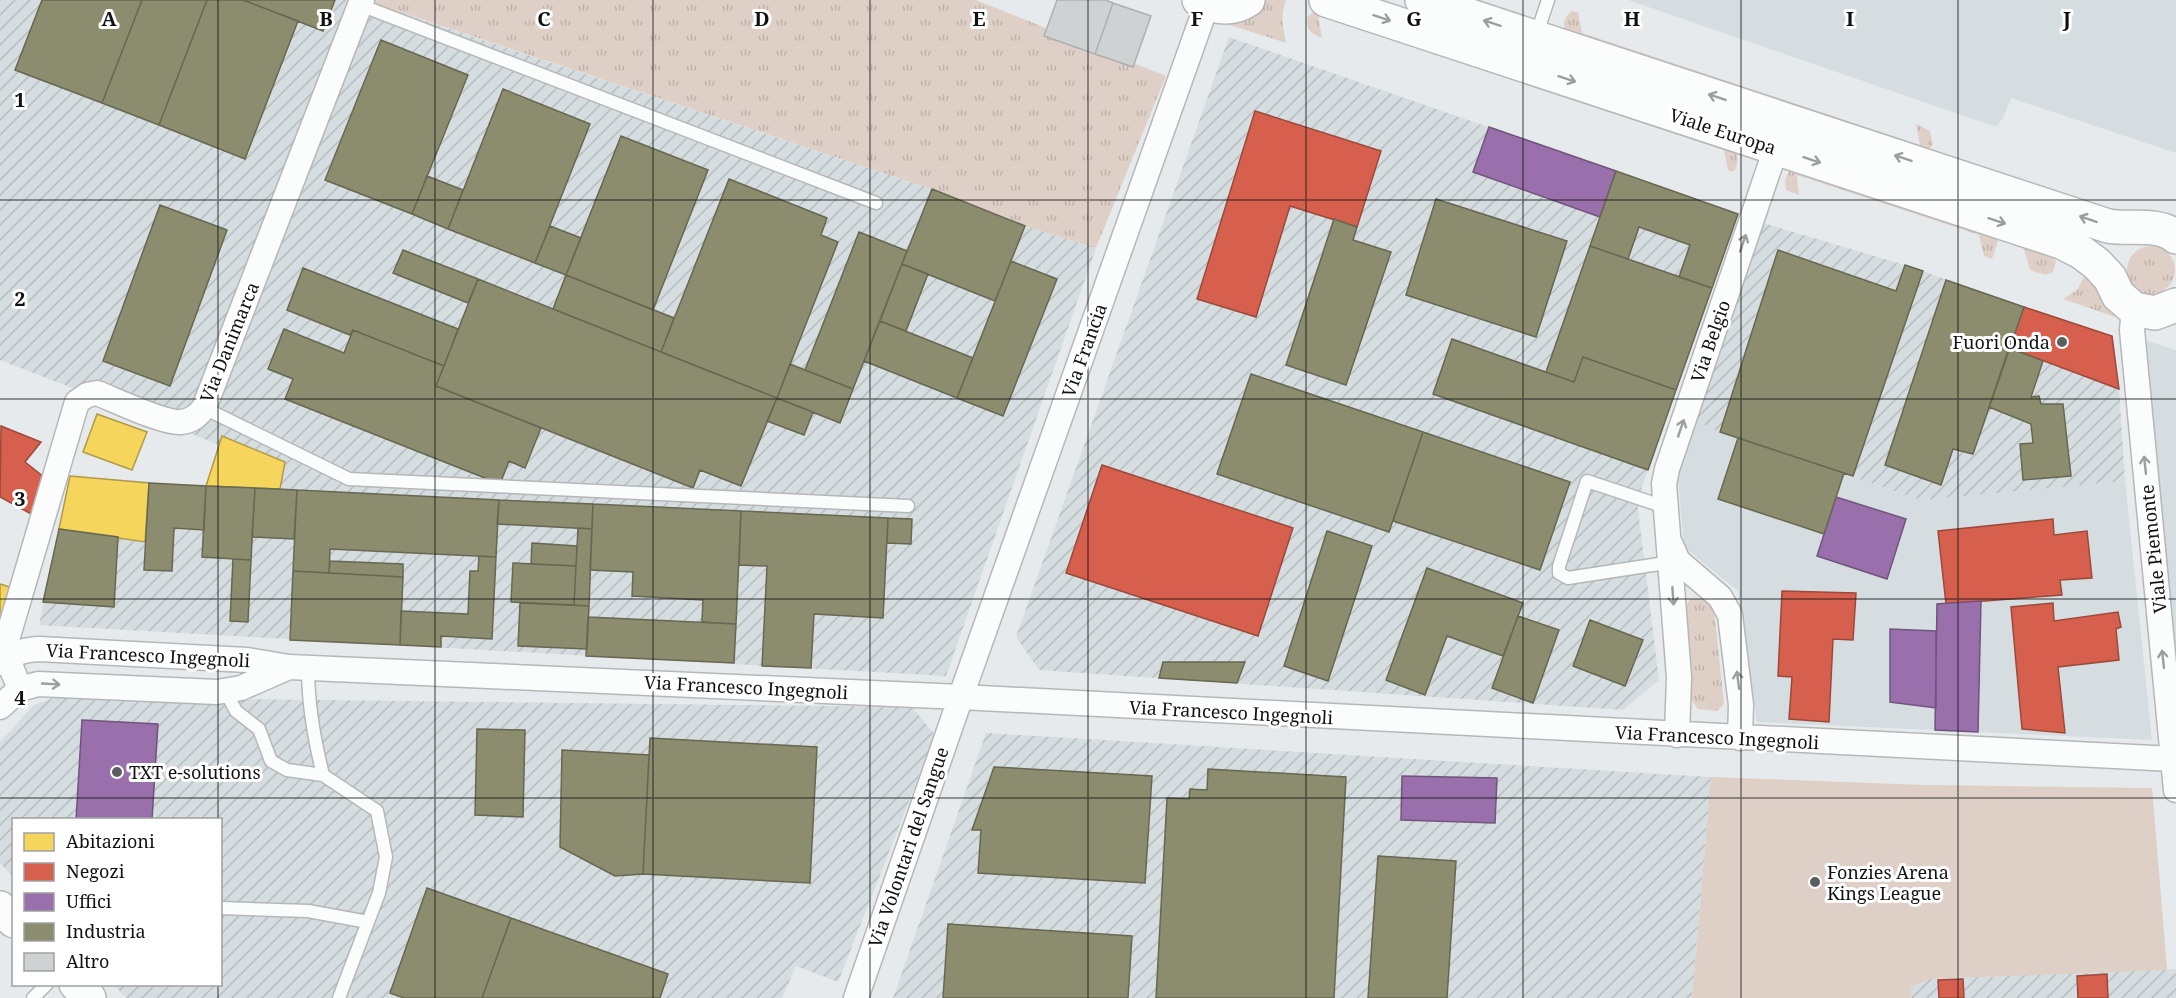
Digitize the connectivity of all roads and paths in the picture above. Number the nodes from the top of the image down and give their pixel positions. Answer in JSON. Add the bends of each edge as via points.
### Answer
{"nodes":[{"id":1,"x":1248,"y":0,"type":"edge"},
{"id":2,"x":1326,"y":0,"type":"edge"},
{"id":3,"x":1422,"y":0,"type":"edge"},
{"id":4,"x":1548,"y":0,"type":"edge"},
{"id":5,"x":361,"y":2,"type":"edge"},
{"id":6,"x":1203,"y":2,"type":"edge"},
{"id":7,"x":1535,"y":37,"type":"junction"},
{"id":8,"x":1776,"y":148,"type":"junction"},
{"id":9,"x":876,"y":203,"type":"dead end"},
{"id":10,"x":2145,"y":228,"type":"junction"},
{"id":11,"x":2176,"y":237,"type":"edge"},
{"id":12,"x":2110,"y":278,"type":"junction"},
{"id":13,"x":2176,"y":305,"type":"edge"},
{"id":14,"x":2134,"y":309,"type":"junction"},
{"id":15,"x":204,"y":408,"type":"junction"},
{"id":16,"x":1665,"y":495,"type":"junction"},
{"id":17,"x":908,"y":506,"type":"dead end"},
{"id":18,"x":1674,"y":562,"type":"junction"},
{"id":19,"x":4,"y":660,"type":"edge"},
{"id":20,"x":299,"y":668,"type":"junction"},
{"id":21,"x":20,"y":689,"type":"junction"},
{"id":22,"x":225,"y":691,"type":"junction"},
{"id":23,"x":961,"y":697,"type":"junction"},
{"id":24,"x":0,"y":707,"type":"edge"},
{"id":25,"x":1677,"y":735,"type":"junction"},
{"id":26,"x":1740,"y":738,"type":"junction"},
{"id":27,"x":2173,"y":759,"type":"junction"},
{"id":28,"x":322,"y":775,"type":"junction"},
{"id":29,"x":2176,"y":790,"type":"edge"},
{"id":30,"x":0,"y":908,"type":"edge"},
{"id":31,"x":222,"y":908,"type":"edge"},
{"id":32,"x":12,"y":919,"type":"edge"},
{"id":33,"x":368,"y":922,"type":"junction"},
{"id":34,"x":45,"y":986,"type":"edge"},
{"id":35,"x":78,"y":986,"type":"edge"},
{"id":36,"x":33,"y":998,"type":"edge"},
{"id":37,"x":89,"y":998,"type":"edge"},
{"id":38,"x":339,"y":998,"type":"edge"},
{"id":39,"x":856,"y":998,"type":"edge"}],
"edges":[{"from":1,"to":6,"type":"street","via":[[1231,7]]},
{"from":2,"to":8,"type":"street","name":"Viale Europa","one_way":true},
{"from":7,"to":3,"type":"street","name":"Viale Europa","one_way":true},
{"from":4,"to":7,"type":"lane"},
{"from":5,"to":9,"type":"lane"},
{"from":5,"to":15,"type":"street","name":"Via Danimarca"},
{"from":6,"to":23,"type":"street","name":"Via Francia"},
{"from":10,"to":7,"type":"street","name":"Viale Europa","one_way":true,"via":[[2108,226]]},
{"from":8,"to":12,"type":"street","name":"Viale Europa","one_way":true,"via":[[2061,242],[2081,252]]},
{"from":16,"to":8,"type":"street","name":"Via Belgio","one_way":true,"via":[[1667,469]]},
{"from":10,"to":11,"type":"street","name":"Viale Europa"},
{"from":10,"to":12,"type":"street","via":[[2127,236],[2113,253]]},
{"from":12,"to":14,"type":"street","name":"Viale Europa","via":[[2118,295]]},
{"from":13,"to":14,"type":"street","via":[[2155,312]]},
{"from":27,"to":14,"type":"street","name":"Viale Piemonte","one_way":true,"via":[[2132,330]]},
{"from":15,"to":17,"type":"lane","via":[[349,479]]},
{"from":15,"to":19,"type":"street","name":"Via Danimarca","via":[[194,419],[180,423],[97,393],[77,402]]},
{"from":16,"to":18,"type":"street","name":"Via Belgio"},
{"from":16,"to":18,"type":"lane","via":[[1587,481],[1559,573],[1568,578]]},
{"from":18,"to":25,"type":"street","name":"Via Belgio","one_way":true,"via":[[1679,677]]},
{"from":26,"to":18,"type":"street","name":"Via Belgio","one_way":true,"via":[[1741,705],[1730,615],[1720,597]]},
{"from":19,"to":20,"type":"street","name":"Via Francesco Ingegnoli","via":[[21,651],[39,649],[247,660]]},
{"from":19,"to":21,"type":"street"},
{"from":20,"to":22,"type":"street","name":"Via Francesco Ingegnoli"},
{"from":20,"to":23,"type":"street","name":"Via Francesco Ingegnoli"},
{"from":20,"to":28,"type":"lane","via":[[308,692]]},
{"from":21,"to":22,"type":"street","name":"Via Francesco Ingegnoli","one_way":true,"via":[[38,684]]},
{"from":21,"to":24,"type":"street"},
{"from":22,"to":28,"type":"lane","via":[[236,711],[259,729],[271,761],[287,770]]},
{"from":23,"to":25,"type":"street","name":"Via Francesco Ingegnoli"},
{"from":23,"to":39,"type":"street","name":"Via Volontari del Sangue"},
{"from":25,"to":26,"type":"street","name":"Via Francesco Ingegnoli"},
{"from":26,"to":27,"type":"street","name":"Via Francesco Ingegnoli"},
{"from":27,"to":29,"type":"street","name":"Viale Piemonte"},
{"from":28,"to":33,"type":"lane","via":[[377,812],[386,857]]},
{"from":30,"to":32,"type":"street"},
{"from":31,"to":33,"type":"lane","via":[[308,911]]},
{"from":33,"to":38,"type":"lane"},
{"from":34,"to":36,"type":"lane"},
{"from":35,"to":37,"type":"street"}]}
